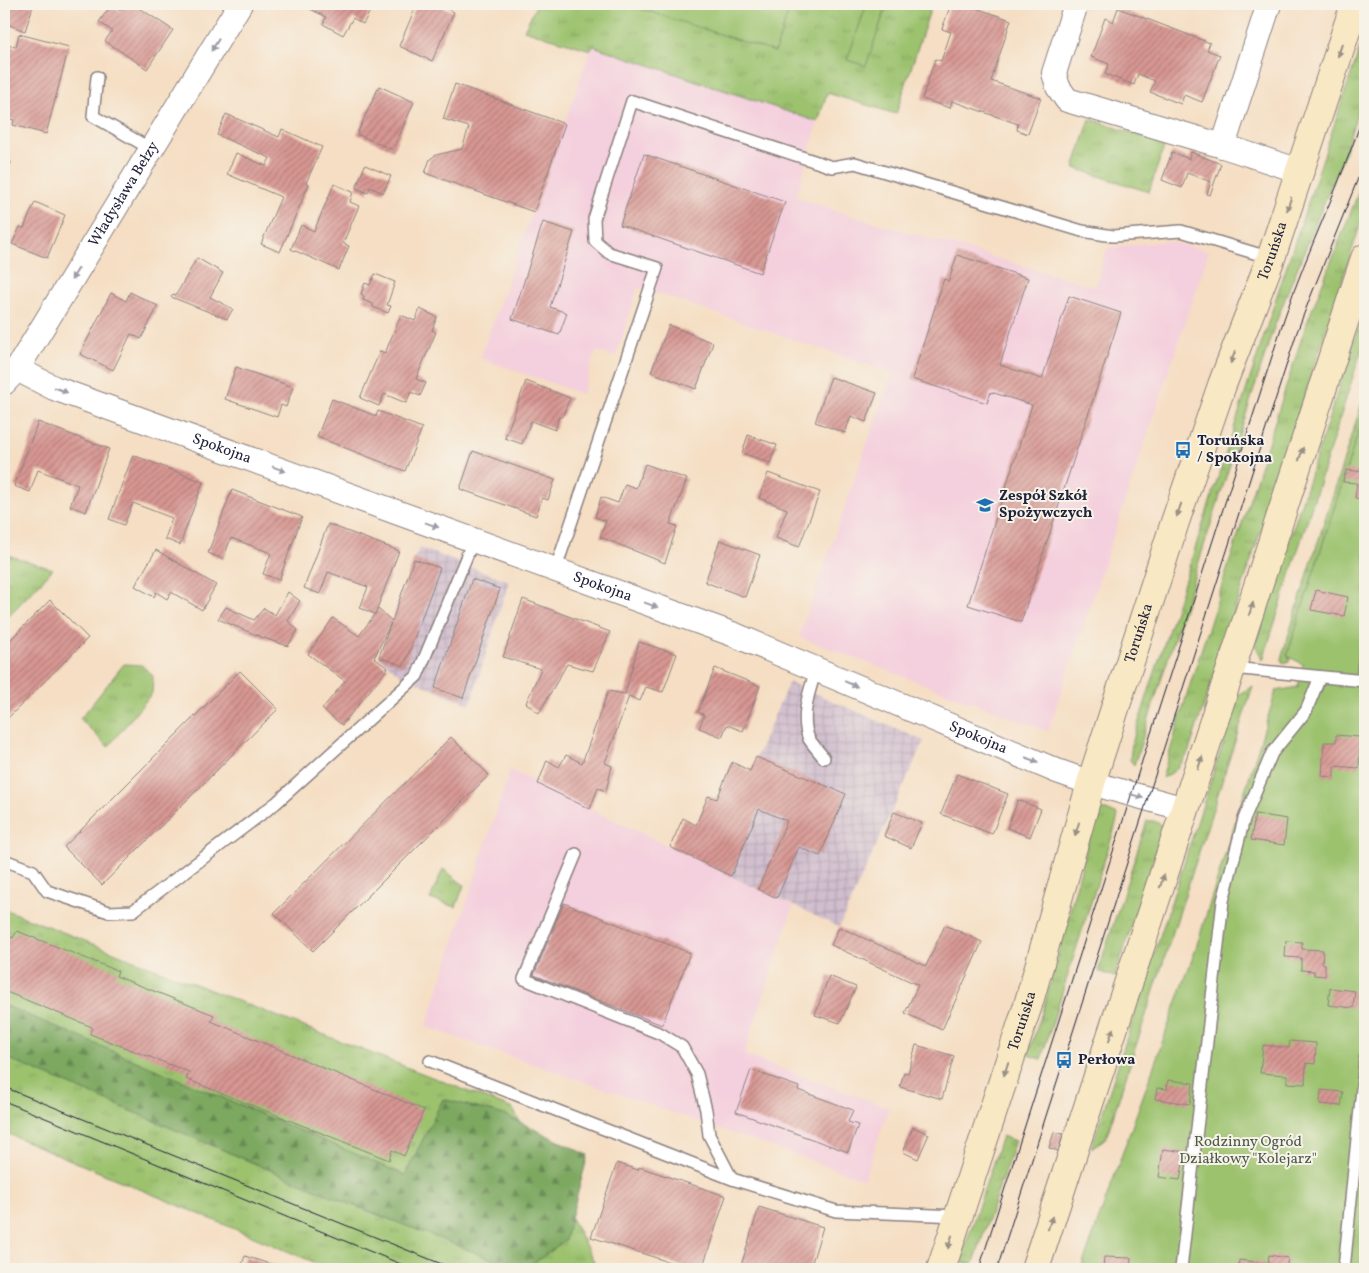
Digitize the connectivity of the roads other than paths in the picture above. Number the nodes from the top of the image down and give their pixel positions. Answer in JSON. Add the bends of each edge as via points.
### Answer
{"nodes":[{"id":1,"x":240,"y":4,"type":"edge"},
{"id":2,"x":1076,"y":4,"type":"edge"},
{"id":3,"x":1269,"y":4,"type":"edge"},
{"id":4,"x":1355,"y":4,"type":"edge"},
{"id":5,"x":97,"y":78,"type":"dead end"},
{"id":6,"x":1223,"y":146,"type":"junction"},
{"id":7,"x":151,"y":149,"type":"junction"},
{"id":8,"x":1300,"y":172,"type":"junction"},
{"id":9,"x":1271,"y":258,"type":"junction"},
{"id":10,"x":1365,"y":258,"type":"edge"},
{"id":11,"x":10,"y":376,"type":"edge"},
{"id":12,"x":473,"y":541,"type":"junction"},
{"id":13,"x":555,"y":571,"type":"junction"},
{"id":14,"x":1365,"y":652,"type":"edge"},
{"id":15,"x":1232,"y":668,"type":"junction"},
{"id":16,"x":817,"y":669,"type":"junction"},
{"id":17,"x":1320,"y":677,"type":"junction"},
{"id":18,"x":1364,"y":681,"type":"edge"},
{"id":19,"x":824,"y":758,"type":"dead end"},
{"id":20,"x":1091,"y":783,"type":"junction"},
{"id":21,"x":1185,"y":809,"type":"junction"},
{"id":22,"x":576,"y":854,"type":"dead end"},
{"id":23,"x":4,"y":860,"type":"edge"},
{"id":24,"x":1365,"y":1059,"type":"edge"},
{"id":25,"x":430,"y":1060,"type":"dead end"},
{"id":26,"x":732,"y":1179,"type":"junction"},
{"id":27,"x":958,"y":1216,"type":"junction"},
{"id":28,"x":941,"y":1269,"type":"edge"},
{"id":29,"x":1035,"y":1269,"type":"edge"},
{"id":30,"x":1181,"y":1269,"type":"edge"},
{"id":31,"x":1344,"y":1269,"type":"edge"}],
"edges":[{"from":1,"to":7,"type":"street","name":"Władysława Bełzy","one_way":true},
{"from":2,"to":6,"type":"street","via":[[1054,72],[1058,87],[1067,100]]},
{"from":3,"to":6,"type":"street"},
{"from":4,"to":8,"type":"main road","name":"Toruńska","one_way":true},
{"from":5,"to":7,"type":"lane","via":[[92,116]]},
{"from":6,"to":8,"type":"street"},
{"from":7,"to":11,"type":"street","name":"Władysława Bełzy","one_way":true},
{"from":8,"to":9,"type":"main road","name":"Toruńska","one_way":true},
{"from":9,"to":13,"type":"lane","via":[[1181,231],[1113,236],[1082,231],[855,163],[832,167],[632,102],[594,219],[595,241],[609,252],[657,268]]},
{"from":9,"to":20,"type":"main road","name":"Toruńska","one_way":true,"via":[[1175,522]]},
{"from":15,"to":10,"type":"main road","one_way":true},
{"from":11,"to":12,"type":"street","name":"Spokojna","one_way":true,"via":[[176,431]]},
{"from":12,"to":13,"type":"street","name":"Spokojna"},
{"from":12,"to":23,"type":"lane","via":[[417,676],[276,803],[133,910],[109,912],[47,891],[33,871]]},
{"from":13,"to":16,"type":"street","name":"Spokojna","one_way":true,"via":[[735,635]]},
{"from":14,"to":18,"type":"lane"},
{"from":15,"to":17,"type":"lane"},
{"from":21,"to":15,"type":"main road","one_way":true},
{"from":16,"to":19,"type":"lane","via":[[810,686],[805,716],[809,738]]},
{"from":16,"to":20,"type":"street","name":"Spokojna","one_way":true},
{"from":17,"to":18,"type":"lane"},
{"from":17,"to":30,"type":"lane","via":[[1306,710],[1272,754],[1244,818],[1223,901]]},
{"from":20,"to":21,"type":"street","name":"Spokojna","one_way":true},
{"from":20,"to":27,"type":"main road","name":"Toruńska","one_way":true,"via":[[1028,1005]]},
{"from":29,"to":21,"type":"main road","one_way":true},
{"from":22,"to":26,"type":"lane","via":[[524,980],[661,1034],[682,1047],[697,1074],[709,1135]]},
{"from":24,"to":31,"type":"lane"},
{"from":25,"to":26,"type":"lane"},
{"from":26,"to":27,"type":"lane","via":[[836,1212]]},
{"from":27,"to":28,"type":"main road","name":"Toruńska","one_way":true}]}
